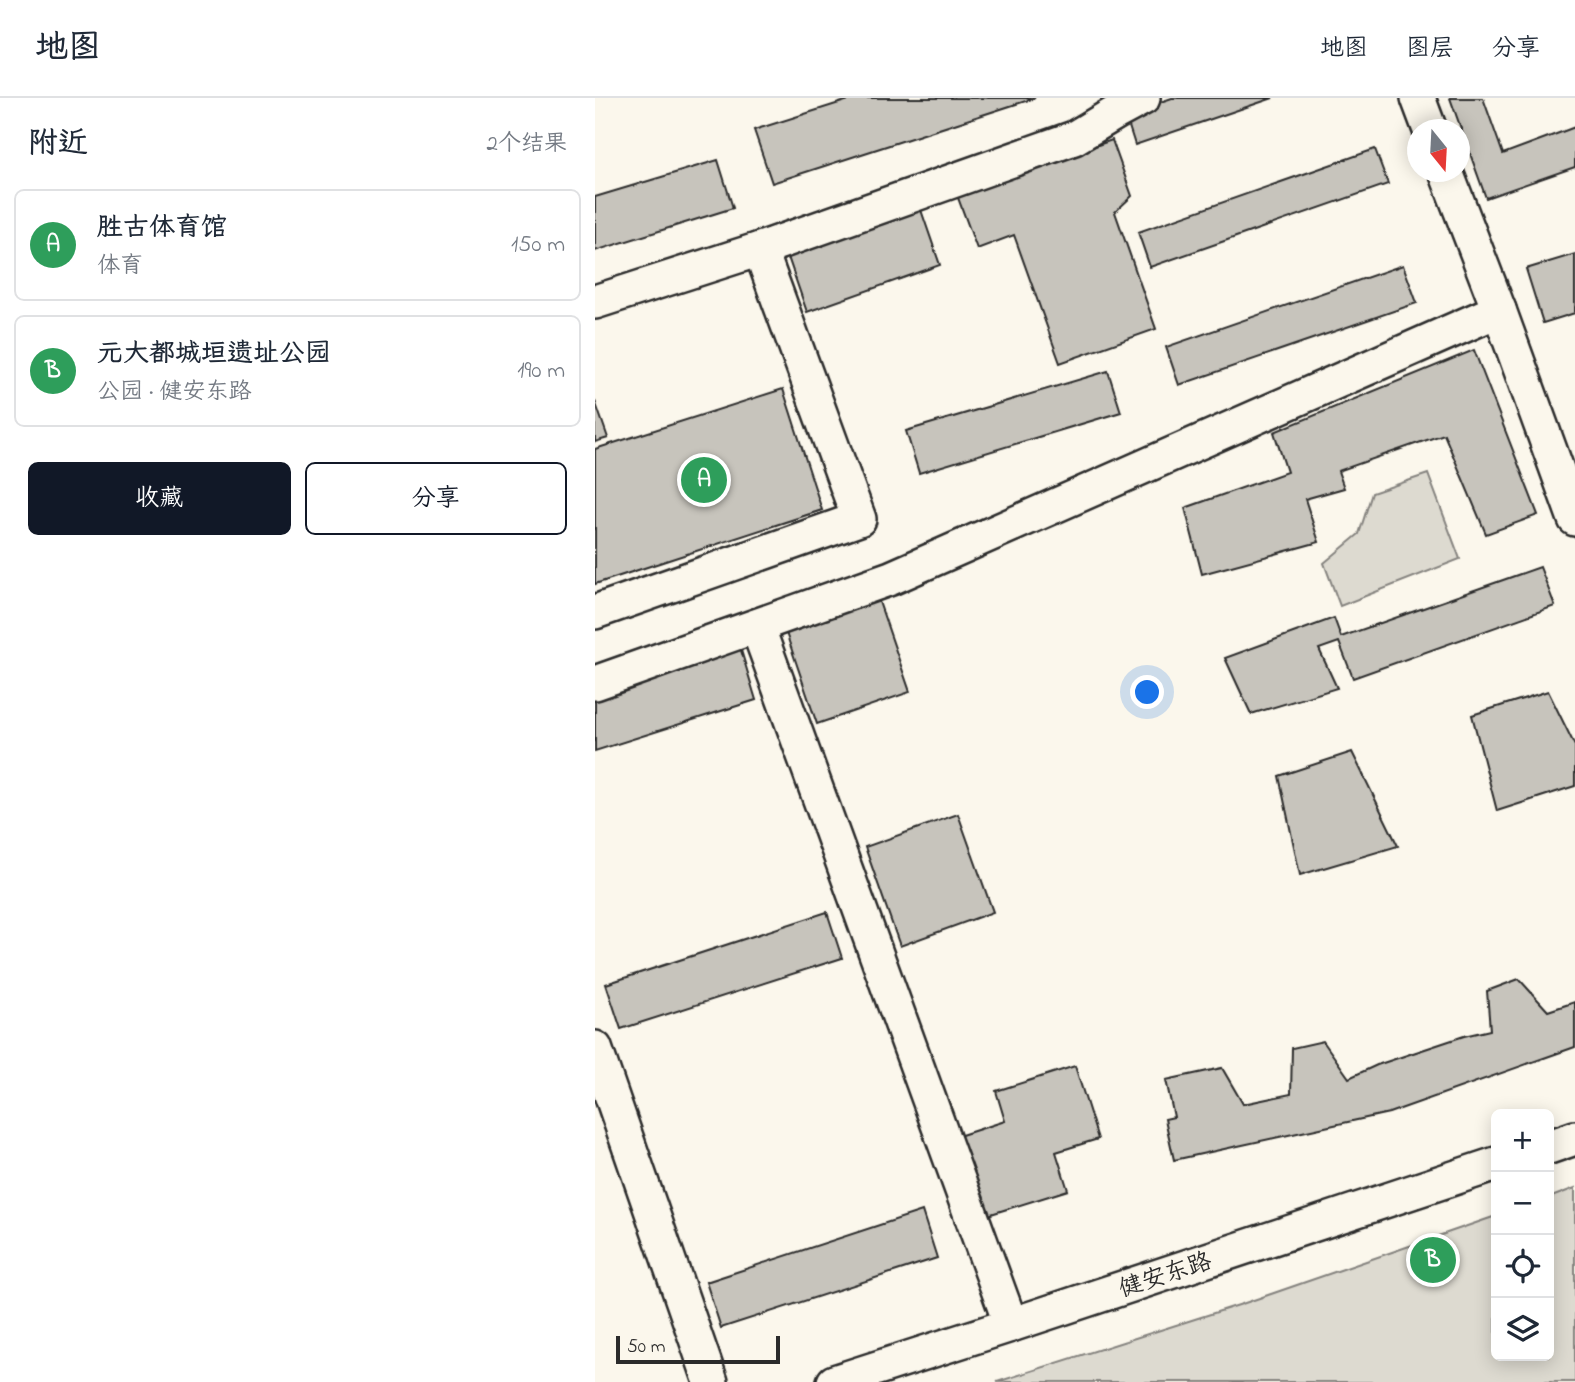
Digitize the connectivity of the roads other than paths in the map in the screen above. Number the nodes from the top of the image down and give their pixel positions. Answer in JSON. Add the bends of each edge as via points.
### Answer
{"nodes":[{"id":1,"x":1143,"y":98,"type":"edge"},
{"id":2,"x":1418,"y":98,"type":"edge"},
{"id":3,"x":1426,"y":119,"type":"edge"},
{"id":4,"x":1450,"y":182,"type":"edge"},
{"id":5,"x":760,"y":248,"type":"junction"},
{"id":6,"x":595,"y":302,"type":"edge"},
{"id":7,"x":1499,"y":310,"type":"junction"},
{"id":8,"x":1575,"y":519,"type":"edge"},
{"id":9,"x":595,"y":612,"type":"edge"},
{"id":10,"x":757,"y":626,"type":"junction"},
{"id":11,"x":595,"y":683,"type":"edge"},
{"id":12,"x":595,"y":1048,"type":"edge"},
{"id":13,"x":1575,"y":1138,"type":"edge"},
{"id":14,"x":1554,"y":1145,"type":"edge"},
{"id":15,"x":1491,"y":1166,"type":"edge"},
{"id":16,"x":1011,"y":1325,"type":"junction"},
{"id":17,"x":711,"y":1382,"type":"edge"},
{"id":18,"x":834,"y":1382,"type":"edge"}],
"edges":[{"from":1,"to":5,"type":"street","via":[[1075,138]]},
{"from":2,"to":3,"type":"street"},
{"from":4,"to":7,"type":"street"},
{"from":5,"to":6,"type":"street"},
{"from":5,"to":9,"type":"street","via":[[859,519]]},
{"from":7,"to":8,"type":"street"},
{"from":7,"to":10,"type":"street","via":[[891,578]]},
{"from":10,"to":11,"type":"street"},
{"from":10,"to":16,"type":"street"},
{"from":12,"to":17,"type":"street"},
{"from":13,"to":14,"type":"street"},
{"from":15,"to":16,"type":"street","name":"健安东路"},
{"from":16,"to":18,"type":"street","name":"健安东路"}]}
